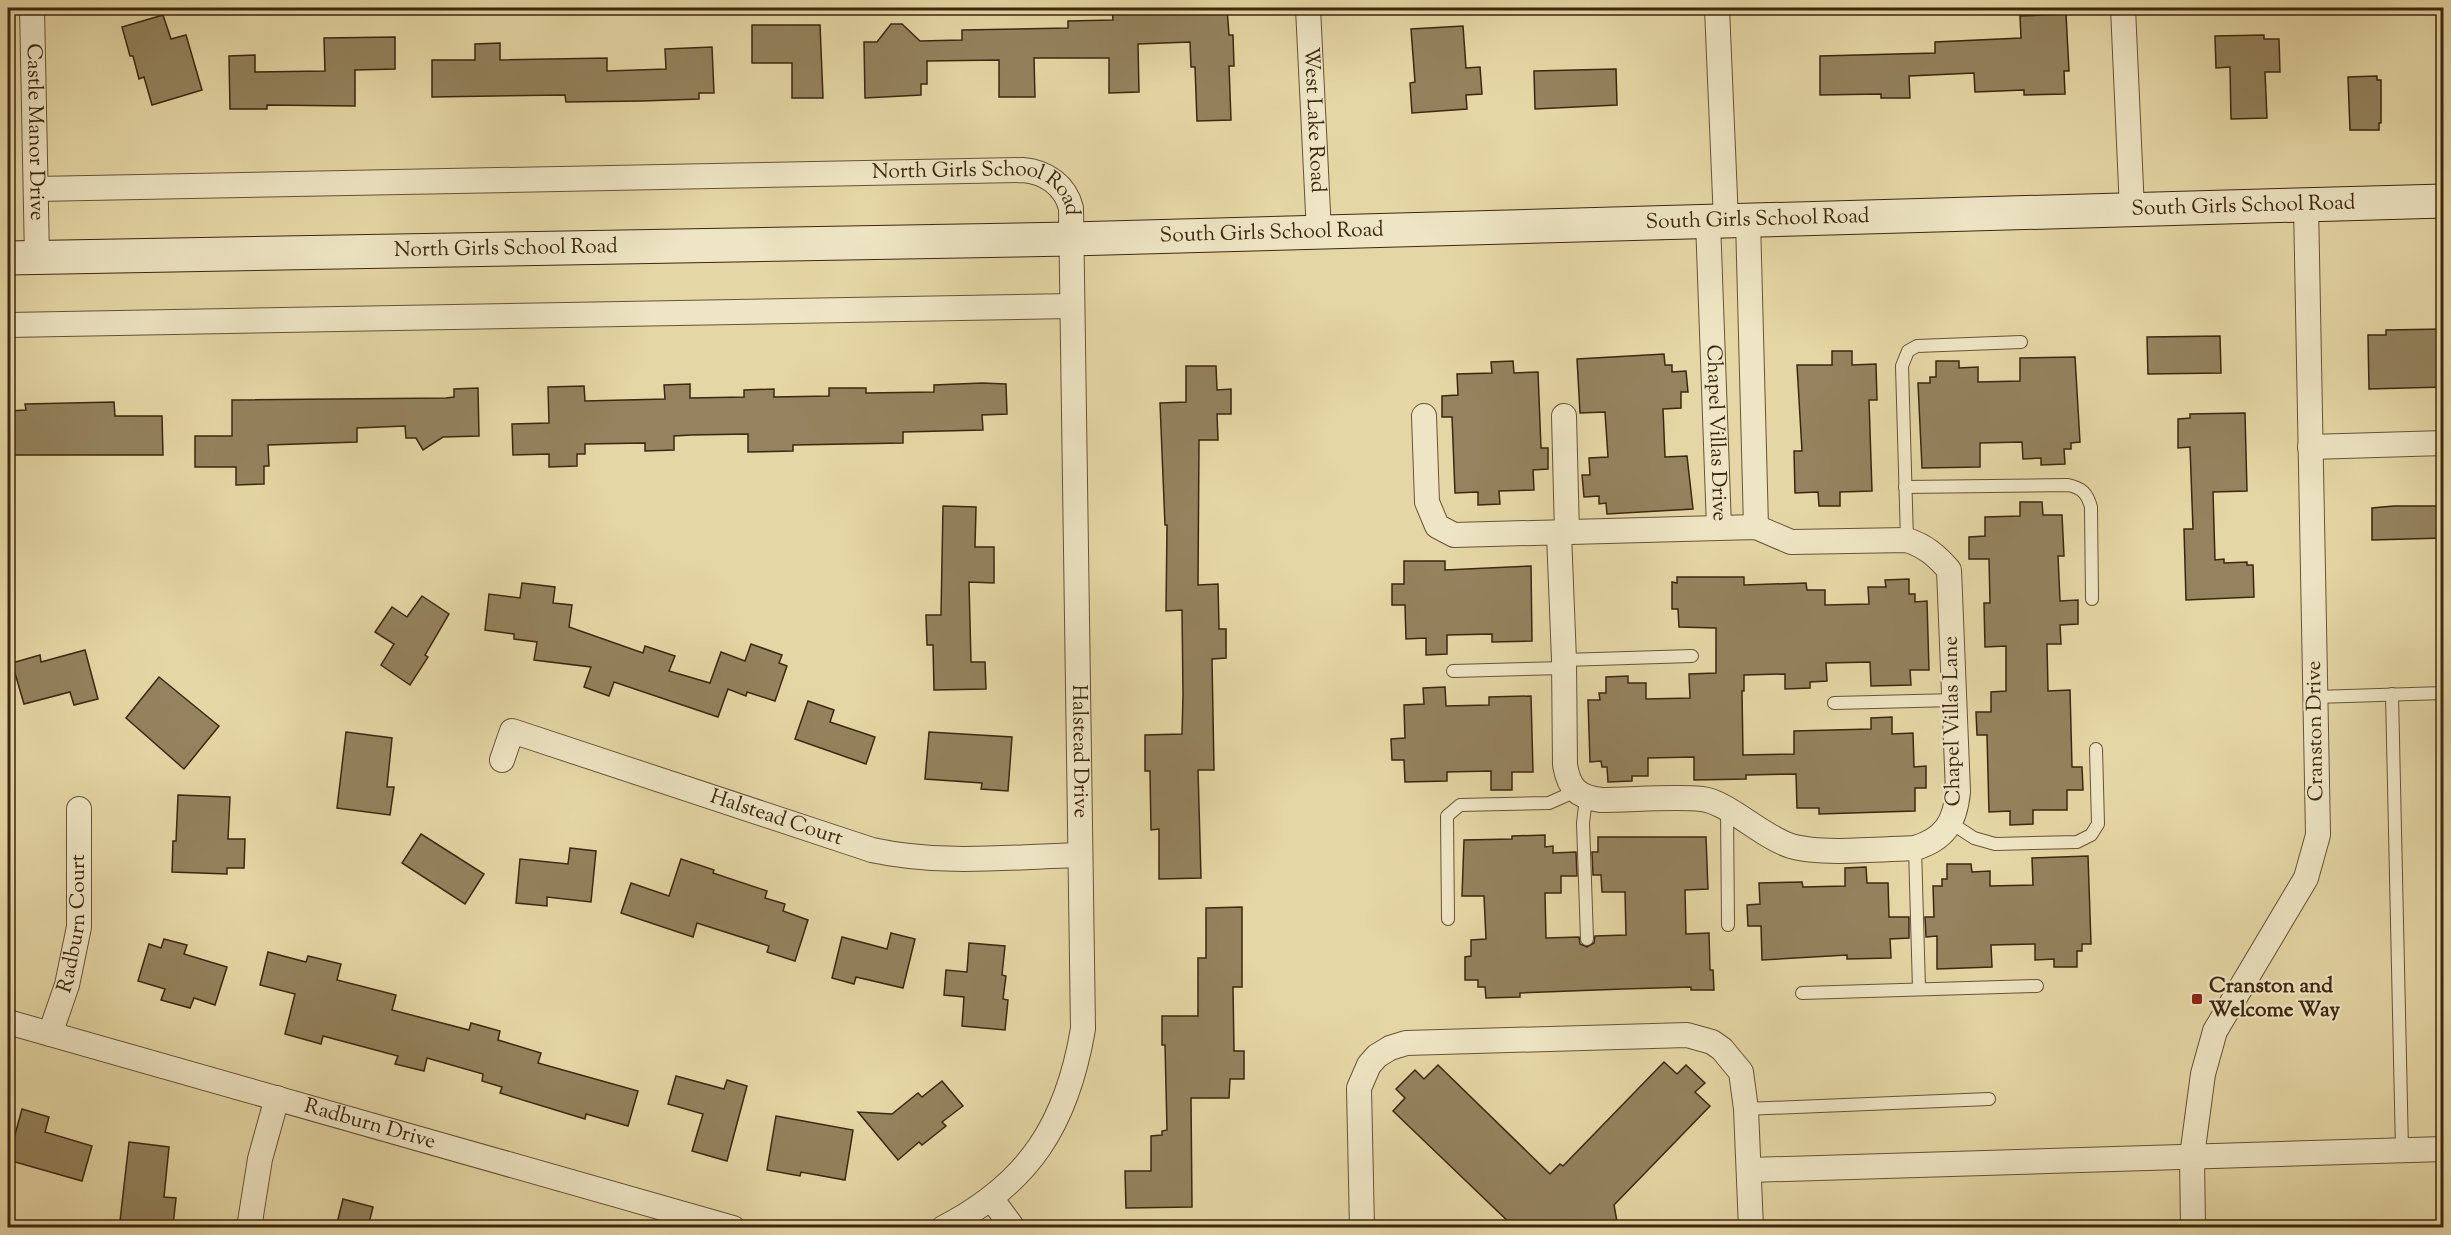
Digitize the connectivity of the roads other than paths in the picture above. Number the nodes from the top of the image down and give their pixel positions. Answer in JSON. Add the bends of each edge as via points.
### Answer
{"nodes":[{"id":1,"x":32,"y":8,"type":"edge"},
{"id":2,"x":1308,"y":8,"type":"edge"},
{"id":3,"x":1717,"y":8,"type":"edge"},
{"id":4,"x":2123,"y":8,"type":"edge"},
{"id":5,"x":36,"y":189,"type":"junction"},
{"id":6,"x":2444,"y":201,"type":"edge"},
{"id":7,"x":2306,"y":204,"type":"junction"},
{"id":8,"x":2132,"y":210,"type":"junction"},
{"id":9,"x":1727,"y":221,"type":"junction"},
{"id":10,"x":1319,"y":232,"type":"junction"},
{"id":11,"x":1071,"y":239,"type":"junction"},
{"id":12,"x":22,"y":258,"type":"edge"},
{"id":13,"x":1072,"y":306,"type":"junction"},
{"id":14,"x":8,"y":325,"type":"edge"},
{"id":15,"x":2021,"y":342,"type":"dead end"},
{"id":16,"x":1424,"y":416,"type":"dead end"},
{"id":17,"x":1564,"y":416,"type":"dead end"},
{"id":18,"x":2444,"y":443,"type":"edge"},
{"id":19,"x":2310,"y":447,"type":"junction"},
{"id":20,"x":1905,"y":487,"type":"junction"},
{"id":21,"x":1756,"y":527,"type":"junction"},
{"id":22,"x":1719,"y":528,"type":"junction"},
{"id":23,"x":1563,"y":533,"type":"junction"},
{"id":24,"x":1907,"y":540,"type":"junction"},
{"id":25,"x":2092,"y":599,"type":"dead end"},
{"id":26,"x":1692,"y":656,"type":"dead end"},
{"id":27,"x":1564,"y":664,"type":"junction"},
{"id":28,"x":1453,"y":670,"type":"dead end"},
{"id":29,"x":2444,"y":693,"type":"edge"},
{"id":30,"x":2392,"y":694,"type":"junction"},
{"id":31,"x":2315,"y":697,"type":"junction"},
{"id":32,"x":1954,"y":700,"type":"junction"},
{"id":33,"x":1834,"y":703,"type":"dead end"},
{"id":34,"x":2096,"y":750,"type":"dead end"},
{"id":35,"x":502,"y":760,"type":"dead end"},
{"id":36,"x":1581,"y":795,"type":"junction"},
{"id":37,"x":79,"y":809,"type":"dead end"},
{"id":38,"x":1727,"y":810,"type":"junction"},
{"id":39,"x":1951,"y":823,"type":"junction"},
{"id":40,"x":1915,"y":848,"type":"junction"},
{"id":41,"x":1079,"y":855,"type":"junction"},
{"id":42,"x":1448,"y":919,"type":"dead end"},
{"id":43,"x":1728,"y":925,"type":"dead end"},
{"id":44,"x":1587,"y":939,"type":"dead end"},
{"id":45,"x":2037,"y":986,"type":"dead end"},
{"id":46,"x":1919,"y":989,"type":"junction"},
{"id":47,"x":1802,"y":993,"type":"dead end"},
{"id":48,"x":8,"y":1022,"type":"edge"},
{"id":49,"x":50,"y":1034,"type":"junction"},
{"id":50,"x":277,"y":1098,"type":"junction"},
{"id":51,"x":1989,"y":1099,"type":"dead end"},
{"id":52,"x":1746,"y":1109,"type":"junction"},
{"id":53,"x":2444,"y":1149,"type":"edge"},
{"id":54,"x":2402,"y":1150,"type":"junction"},
{"id":55,"x":2192,"y":1156,"type":"junction"},
{"id":56,"x":1750,"y":1170,"type":"junction"},
{"id":57,"x":991,"y":1198,"type":"junction"},
{"id":58,"x":689,"y":1221,"type":"edge"},
{"id":59,"x":249,"y":1227,"type":"edge"},
{"id":60,"x":733,"y":1227,"type":"edge"},
{"id":61,"x":943,"y":1227,"type":"edge"},
{"id":62,"x":1013,"y":1227,"type":"edge"},
{"id":63,"x":1362,"y":1227,"type":"edge"},
{"id":64,"x":1751,"y":1227,"type":"edge"},
{"id":65,"x":2193,"y":1227,"type":"edge"}],
"edges":[{"from":1,"to":5,"type":"street","name":"Castle Manor Drive"},
{"from":2,"to":10,"type":"street","name":"West Lake Road"},
{"from":3,"to":9,"type":"street"},
{"from":4,"to":8,"type":"street"},
{"from":5,"to":11,"type":"street","name":"North Girls School Road","via":[[1023,170],[1044,175],[1056,183],[1069,201]]},
{"from":5,"to":12,"type":"street","name":"Castle Manor Drive"},
{"from":6,"to":7,"type":"main road","name":"South Girls School Road"},
{"from":7,"to":8,"type":"main road","name":"South Girls School Road"},
{"from":7,"to":19,"type":"street","name":"Cranston Drive"},
{"from":8,"to":9,"type":"main road","name":"South Girls School Road"},
{"from":9,"to":10,"type":"main road","name":"South Girls School Road"},
{"from":9,"to":21,"type":"street"},
{"from":9,"to":22,"type":"street","name":"Chapel Villas Drive"},
{"from":10,"to":11,"type":"main road","name":"South Girls School Road"},
{"from":11,"to":12,"type":"main road","name":"North Girls School Road"},
{"from":11,"to":13,"type":"street","name":"Halstead Drive"},
{"from":13,"to":14,"type":"street"},
{"from":13,"to":41,"type":"street","name":"Halstead Drive"},
{"from":15,"to":20,"type":"lane","via":[[1917,346],[1908,351],[1902,366]]},
{"from":16,"to":23,"type":"street","name":"Chapel Villas Drive","via":[[1427,502],[1437,525],[1454,536]]},
{"from":17,"to":23,"type":"street"},
{"from":18,"to":19,"type":"street"},
{"from":19,"to":31,"type":"street","name":"Cranston Drive"},
{"from":20,"to":24,"type":"lane"},
{"from":20,"to":25,"type":"lane","via":[[2079,488],[2088,495],[2091,507]]},
{"from":21,"to":22,"type":"street","name":"Chapel Villas Lane"},
{"from":21,"to":24,"type":"street","name":"Chapel Villas Lane","via":[[1791,543]]},
{"from":22,"to":23,"type":"street","name":"Chapel Villas Drive"},
{"from":23,"to":27,"type":"street"},
{"from":24,"to":32,"type":"street","name":"Chapel Villas Lane","via":[[1935,554],[1949,570]]},
{"from":26,"to":27,"type":"lane"},
{"from":27,"to":28,"type":"lane"},
{"from":27,"to":36,"type":"street","via":[[1564,765],[1567,779]]},
{"from":29,"to":30,"type":"lane"},
{"from":30,"to":31,"type":"lane"},
{"from":30,"to":54,"type":"lane"},
{"from":31,"to":55,"type":"street","name":"Cranston Drive","via":[[2318,836],[2312,860],[2306,878],[2215,1031],[2203,1074]]},
{"from":32,"to":33,"type":"lane"},
{"from":32,"to":39,"type":"street","name":"Chapel Villas Lane","via":[[1958,792]]},
{"from":34,"to":39,"type":"lane","via":[[2098,824],[2091,835],[2077,842],[1995,844],[1974,838]]},
{"from":35,"to":41,"type":"street","name":"Halstead Court","via":[[512,731],[872,850],[942,858]]},
{"from":36,"to":38,"type":"street","name":"Chapel Villas Lane","via":[[1601,800],[1704,799]]},
{"from":36,"to":42,"type":"lane","via":[[1549,803],[1460,805],[1447,816]]},
{"from":36,"to":44,"type":"lane"},
{"from":37,"to":49,"type":"street","name":"Radburn Court","via":[[79,927],[67,985]]},
{"from":38,"to":40,"type":"street","name":"Chapel Villas Lane","via":[[1762,833],[1792,846],[1843,850]]},
{"from":38,"to":43,"type":"lane"},
{"from":39,"to":40,"type":"street","name":"Chapel Villas Lane","via":[[1931,844]]},
{"from":40,"to":46,"type":"lane"},
{"from":41,"to":57,"type":"street","name":"Halstead Drive","via":[[1083,1029],[1077,1065],[1065,1101],[1042,1144]]},
{"from":45,"to":46,"type":"lane"},
{"from":46,"to":47,"type":"lane"},
{"from":48,"to":49,"type":"street","name":"Radburn Drive"},
{"from":49,"to":50,"type":"street","name":"Radburn Drive"},
{"from":50,"to":58,"type":"street","name":"Radburn Drive"},
{"from":50,"to":59,"type":"street","via":[[260,1159]]},
{"from":51,"to":52,"type":"lane"},
{"from":52,"to":56,"type":"street"},
{"from":52,"to":63,"type":"street","via":[[1738,1067],[1722,1049],[1696,1036],[1398,1045],[1377,1056],[1359,1088]]},
{"from":53,"to":54,"type":"street"},
{"from":54,"to":55,"type":"street"},
{"from":55,"to":56,"type":"street"},
{"from":55,"to":65,"type":"street","name":"Cranston Drive"},
{"from":56,"to":64,"type":"street"},
{"from":57,"to":61,"type":"street"},
{"from":57,"to":62,"type":"street"},
{"from":58,"to":60,"type":"street","name":"Radburn Drive"}]}
